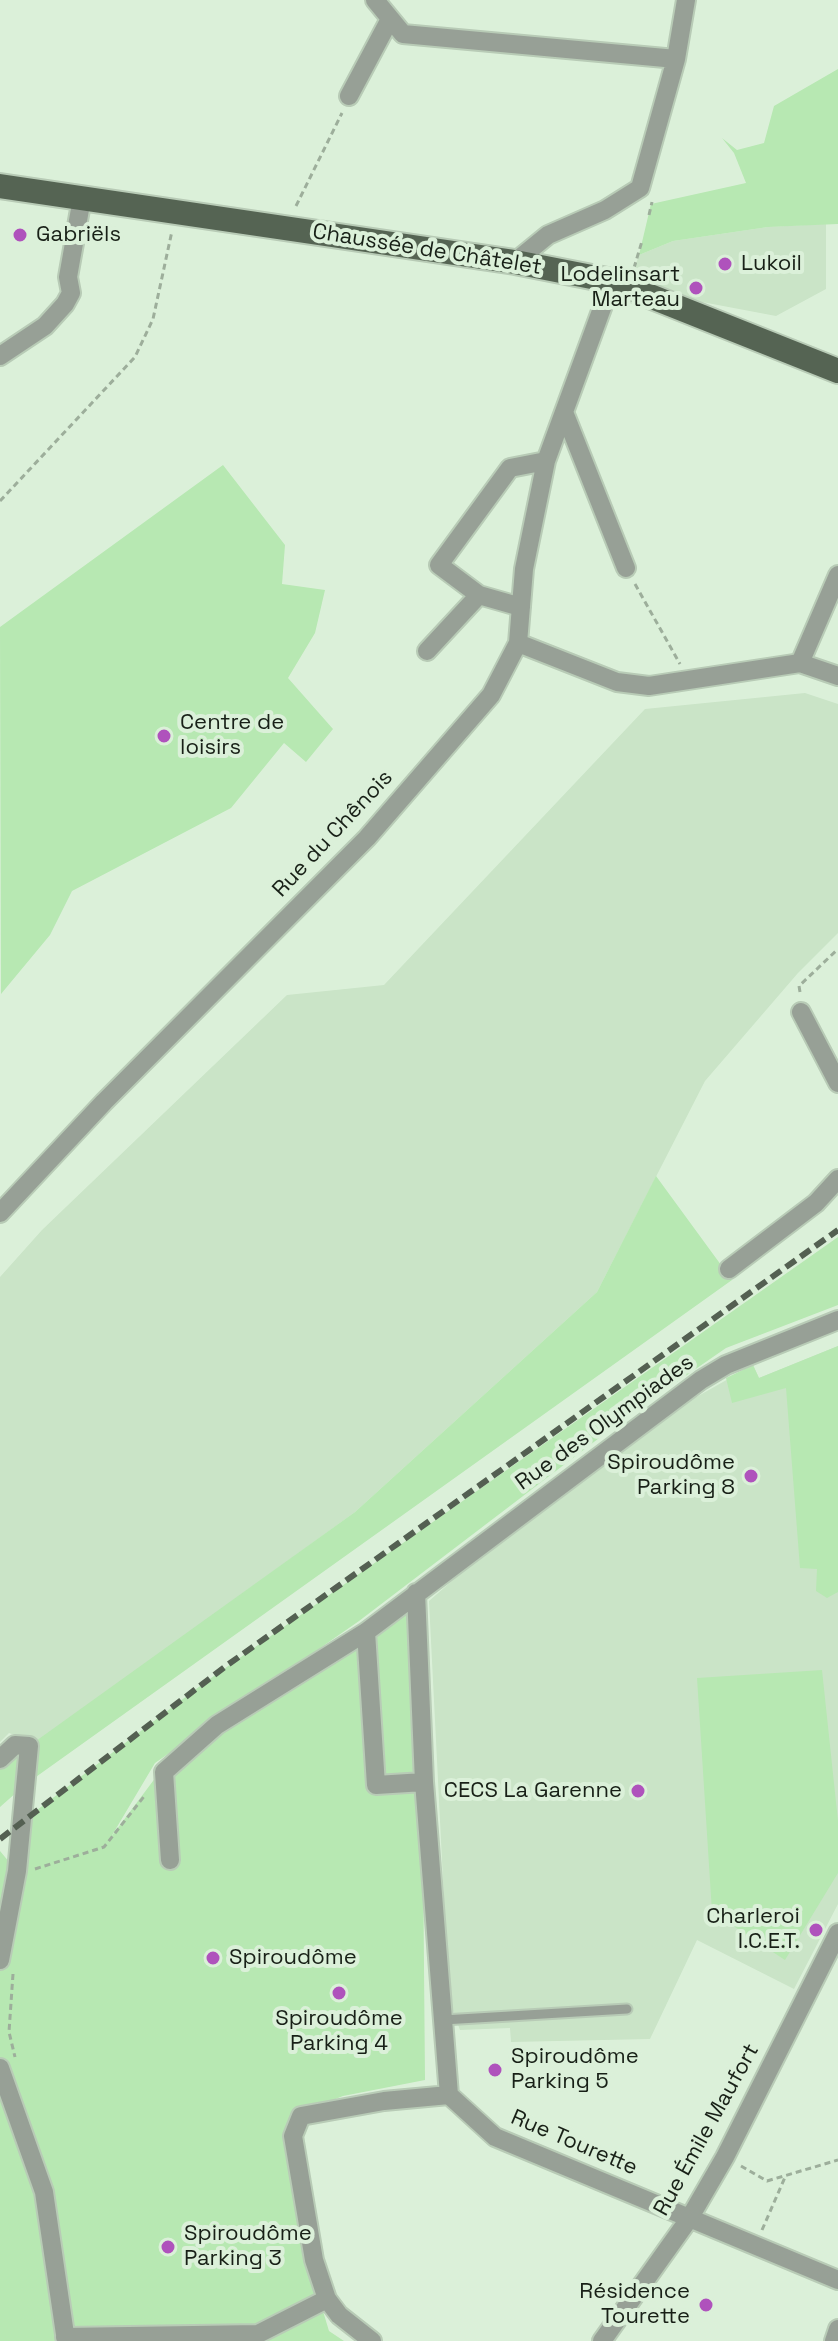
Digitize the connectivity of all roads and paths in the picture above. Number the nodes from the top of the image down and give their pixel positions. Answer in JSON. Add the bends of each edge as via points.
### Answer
{"nodes":[{"id":1,"x":375,"y":0,"type":"edge"},
{"id":2,"x":686,"y":0,"type":"edge"},
{"id":3,"x":390,"y":19,"type":"junction"},
{"id":4,"x":676,"y":59,"type":"junction"},
{"id":5,"x":349,"y":96,"type":"joint"},
{"id":6,"x":0,"y":186,"type":"edge"},
{"id":7,"x":82,"y":198,"type":"junction"},
{"id":8,"x":173,"y":211,"type":"junction"},
{"id":9,"x":285,"y":228,"type":"junction"},
{"id":10,"x":642,"y":241,"type":"dead end"},
{"id":11,"x":515,"y":262,"type":"junction"},
{"id":12,"x":620,"y":284,"type":"junction"},
{"id":13,"x":0,"y":356,"type":"edge"},
{"id":14,"x":838,"y":371,"type":"edge"},
{"id":15,"x":564,"y":412,"type":"junction"},
{"id":16,"x":546,"y":461,"type":"junction"},
{"id":17,"x":0,"y":501,"type":"edge"},
{"id":18,"x":626,"y":568,"type":"joint"},
{"id":19,"x":838,"y":575,"type":"edge"},
{"id":20,"x":479,"y":595,"type":"junction"},
{"id":21,"x":521,"y":607,"type":"junction"},
{"id":22,"x":518,"y":643,"type":"junction"},
{"id":23,"x":427,"y":651,"type":"dead end"},
{"id":24,"x":800,"y":663,"type":"junction"},
{"id":25,"x":838,"y":676,"type":"edge"},
{"id":26,"x":690,"y":681,"type":"junction"},
{"id":27,"x":838,"y":949,"type":"edge"},
{"id":28,"x":801,"y":1012,"type":"joint"},
{"id":29,"x":838,"y":1080,"type":"edge"},
{"id":30,"x":838,"y":1179,"type":"edge"},
{"id":31,"x":0,"y":1213,"type":"edge"},
{"id":32,"x":729,"y":1269,"type":"dead end"},
{"id":33,"x":838,"y":1320,"type":"edge"},
{"id":34,"x":416,"y":1593,"type":"junction"},
{"id":35,"x":366,"y":1632,"type":"junction"},
{"id":36,"x":0,"y":1759,"type":"edge"},
{"id":37,"x":164,"y":1772,"type":"junction"},
{"id":38,"x":424,"y":1782,"type":"junction"},
{"id":39,"x":170,"y":1860,"type":"dead end"},
{"id":40,"x":34,"y":1869,"type":"dead end"},
{"id":41,"x":838,"y":1933,"type":"edge"},
{"id":42,"x":8,"y":1962,"type":"edge"},
{"id":43,"x":627,"y":2009,"type":"dead end"},
{"id":44,"x":443,"y":2020,"type":"junction"},
{"id":45,"x":8,"y":2063,"type":"edge"},
{"id":46,"x":449,"y":2095,"type":"junction"},
{"id":47,"x":725,"y":2157,"type":"junction"},
{"id":48,"x":838,"y":2160,"type":"edge"},
{"id":49,"x":786,"y":2175,"type":"junction"},
{"id":50,"x":689,"y":2219,"type":"junction"},
{"id":51,"x":755,"y":2246,"type":"junction"},
{"id":52,"x":838,"y":2280,"type":"edge"},
{"id":53,"x":327,"y":2299,"type":"junction"},
{"id":54,"x":838,"y":2329,"type":"edge"},
{"id":55,"x":66,"y":2339,"type":"edge"},
{"id":56,"x":372,"y":2341,"type":"edge"},
{"id":57,"x":603,"y":2341,"type":"edge"},
{"id":58,"x":834,"y":2341,"type":"edge"}],
"edges":[{"from":1,"to":3,"type":"street"},
{"from":2,"to":4,"type":"street"},
{"from":3,"to":4,"type":"street","via":[[403,34]]},
{"from":3,"to":5,"type":"street"},
{"from":4,"to":11,"type":"street","via":[[640,188],[548,235]]},
{"from":5,"to":9,"type":"path"},
{"from":6,"to":7,"type":"main road","name":"Chaussée de Châtelet"},
{"from":7,"to":8,"type":"main road","name":"Chaussée de Châtelet"},
{"from":7,"to":13,"type":"street","via":[[68,277],[71,293],[45,326]]},
{"from":8,"to":9,"type":"main road","name":"Chaussée de Châtelet"},
{"from":8,"to":17,"type":"path","via":[[153,319],[135,357]]},
{"from":9,"to":11,"type":"main road","name":"Chaussée de Châtelet"},
{"from":10,"to":12,"type":"path"},
{"from":11,"to":12,"type":"main road","name":"Chaussée de Châtelet"},
{"from":12,"to":14,"type":"main road","name":"Chaussée de Châtelet"},
{"from":12,"to":15,"type":"street","name":"Rue du Chênois"},
{"from":15,"to":16,"type":"street","name":"Rue du Chênois"},
{"from":15,"to":18,"type":"street"},
{"from":16,"to":20,"type":"street","via":[[510,468],[439,565]]},
{"from":16,"to":21,"type":"street","name":"Rue du Chênois"},
{"from":18,"to":26,"type":"path"},
{"from":19,"to":24,"type":"street"},
{"from":20,"to":21,"type":"street"},
{"from":20,"to":23,"type":"street"},
{"from":21,"to":22,"type":"street","name":"Rue du Chênois"},
{"from":22,"to":26,"type":"street","via":[[617,682],[649,686]]},
{"from":22,"to":31,"type":"street","name":"Rue du Chênois","via":[[491,695],[367,838]]},
{"from":24,"to":25,"type":"street"},
{"from":24,"to":26,"type":"street"},
{"from":27,"to":28,"type":"path","via":[[799,986]]},
{"from":28,"to":29,"type":"street"},
{"from":30,"to":32,"type":"street","via":[[816,1203]]},
{"from":33,"to":34,"type":"street","name":"Rue des Olympiades","via":[[701,1380]]},
{"from":34,"to":35,"type":"street","name":"Rue des Olympiades"},
{"from":34,"to":38,"type":"street"},
{"from":35,"to":37,"type":"street","name":"Rue des Olympiades","via":[[217,1725]]},
{"from":35,"to":38,"type":"street","via":[[376,1785]]},
{"from":36,"to":42,"type":"street","via":[[15,1745],[29,1746]]},
{"from":37,"to":39,"type":"street"},
{"from":37,"to":40,"type":"path","via":[[104,1847]]},
{"from":38,"to":44,"type":"street"},
{"from":41,"to":47,"type":"street","name":"Rue Émile Maufort"},
{"from":42,"to":45,"type":"path"},
{"from":43,"to":44,"type":"lane","via":[[476,2024]]},
{"from":44,"to":46,"type":"street"},
{"from":45,"to":55,"type":"street","via":[[44,2192]]},
{"from":46,"to":50,"type":"street","name":"Rue Tourette","via":[[495,2137]]},
{"from":46,"to":53,"type":"street","via":[[301,2116],[295,2125],[314,2260]]},
{"from":47,"to":49,"type":"path","via":[[767,2181]]},
{"from":47,"to":50,"type":"street","name":"Rue Émile Maufort"},
{"from":48,"to":49,"type":"path"},
{"from":49,"to":51,"type":"path"},
{"from":50,"to":51,"type":"street","name":"Rue Tourette"},
{"from":50,"to":57,"type":"street","name":"Rue Émile Maufort"},
{"from":51,"to":52,"type":"street","name":"Rue Tourette"},
{"from":53,"to":55,"type":"street","via":[[258,2334]]},
{"from":53,"to":56,"type":"street"},
{"from":54,"to":58,"type":"street"}]}
